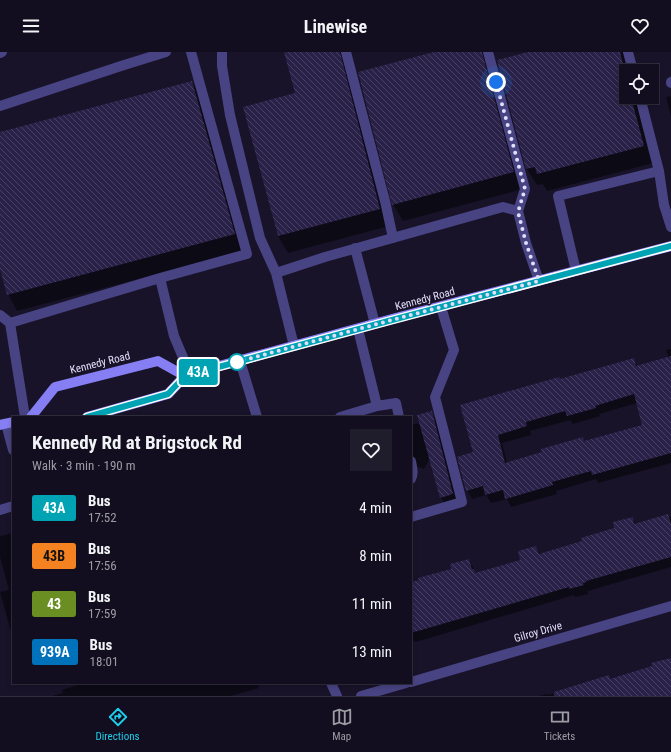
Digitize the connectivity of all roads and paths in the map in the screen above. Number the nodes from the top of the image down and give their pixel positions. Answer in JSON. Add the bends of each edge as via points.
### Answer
{"nodes":[{"id":1,"x":166,"y":52,"type":"edge"},
{"id":2,"x":191,"y":52,"type":"edge"},
{"id":3,"x":222,"y":52,"type":"edge"},
{"id":4,"x":346,"y":52,"type":"edge"},
{"id":5,"x":488,"y":52,"type":"edge"},
{"id":6,"x":628,"y":52,"type":"edge"},
{"id":7,"x":631,"y":64,"type":"edge"},
{"id":8,"x":642,"y":104,"type":"edge"},
{"id":9,"x":0,"y":106,"type":"edge"},
{"id":10,"x":659,"y":171,"type":"junction"},
{"id":11,"x":518,"y":212,"type":"junction"},
{"id":12,"x":671,"y":228,"type":"edge"},
{"id":13,"x":393,"y":238,"type":"junction"},
{"id":14,"x":671,"y":246,"type":"edge"},
{"id":15,"x":355,"y":248,"type":"junction"},
{"id":16,"x":576,"y":271,"type":"junction"},
{"id":17,"x":276,"y":273,"type":"junction"},
{"id":18,"x":160,"y":278,"type":"junction"},
{"id":19,"x":539,"y":281,"type":"junction"},
{"id":20,"x":441,"y":307,"type":"junction"},
{"id":21,"x":0,"y":314,"type":"edge"},
{"id":22,"x":10,"y":323,"type":"junction"},
{"id":23,"x":375,"y":324,"type":"junction"},
{"id":24,"x":358,"y":329,"type":"junction"},
{"id":25,"x":294,"y":346,"type":"junction"},
{"id":26,"x":240,"y":361,"type":"junction"},
{"id":27,"x":188,"y":375,"type":"junction"},
{"id":28,"x":378,"y":406,"type":"junction"},
{"id":29,"x":25,"y":416,"type":"edge"},
{"id":30,"x":33,"y":416,"type":"edge"},
{"id":31,"x":91,"y":416,"type":"edge"},
{"id":32,"x":257,"y":416,"type":"edge"},
{"id":33,"x":343,"y":416,"type":"edge"},
{"id":34,"x":399,"y":416,"type":"edge"},
{"id":35,"x":6,"y":423,"type":"edge"},
{"id":36,"x":12,"y":446,"type":"edge"},
{"id":37,"x":12,"y":506,"type":"edge"},
{"id":38,"x":0,"y":510,"type":"edge"},
{"id":39,"x":412,"y":517,"type":"edge"},
{"id":40,"x":671,"y":606,"type":"edge"},
{"id":41,"x":412,"y":682,"type":"edge"},
{"id":42,"x":331,"y":684,"type":"edge"},
{"id":43,"x":403,"y":684,"type":"edge"},
{"id":44,"x":337,"y":696,"type":"edge"},
{"id":45,"x":361,"y":696,"type":"edge"}],
"edges":[{"from":1,"to":9,"type":"street"},
{"from":2,"to":18,"type":"street","via":[[247,254]]},
{"from":3,"to":17,"type":"street","via":[[230,115],[260,238]]},
{"from":4,"to":13,"type":"street"},
{"from":5,"to":11,"type":"street","via":[[525,189]]},
{"from":6,"to":7,"type":"street"},
{"from":8,"to":10,"type":"street"},
{"from":10,"to":12,"type":"street","via":[[664,205]]},
{"from":10,"to":16,"type":"street","via":[[558,196]]},
{"from":11,"to":13,"type":"street","via":[[503,207]]},
{"from":11,"to":19,"type":"street"},
{"from":13,"to":15,"type":"street"},
{"from":14,"to":16,"type":"main road","name":"Kennedy Road"},
{"from":15,"to":17,"type":"street"},
{"from":15,"to":23,"type":"street"},
{"from":16,"to":19,"type":"main road","name":"Kennedy Road"},
{"from":17,"to":25,"type":"street"},
{"from":18,"to":22,"type":"street"},
{"from":18,"to":27,"type":"street","via":[[174,336]]},
{"from":19,"to":20,"type":"main road","name":"Kennedy Road"},
{"from":20,"to":23,"type":"main road","name":"Kennedy Road"},
{"from":20,"to":39,"type":"street","via":[[454,350],[435,397],[462,502]]},
{"from":21,"to":22,"type":"street"},
{"from":22,"to":29,"type":"street"},
{"from":23,"to":24,"type":"main road","name":"Kennedy Road"},
{"from":24,"to":25,"type":"main road","name":"Kennedy Road"},
{"from":24,"to":28,"type":"street"},
{"from":25,"to":26,"type":"main road","name":"Kennedy Road"},
{"from":26,"to":27,"type":"main road","name":"Kennedy Road"},
{"from":26,"to":32,"type":"street"},
{"from":27,"to":30,"type":"main road","name":"Kennedy Road","via":[[158,361],[55,387]]},
{"from":27,"to":31,"type":"main road","via":[[168,394]]},
{"from":28,"to":33,"type":"street"},
{"from":28,"to":34,"type":"street","via":[[396,403]]},
{"from":35,"to":36,"type":"street"},
{"from":37,"to":38,"type":"street"},
{"from":40,"to":41,"type":"street","name":"Gilroy Drive"},
{"from":42,"to":44,"type":"street"},
{"from":43,"to":45,"type":"street"}]}
